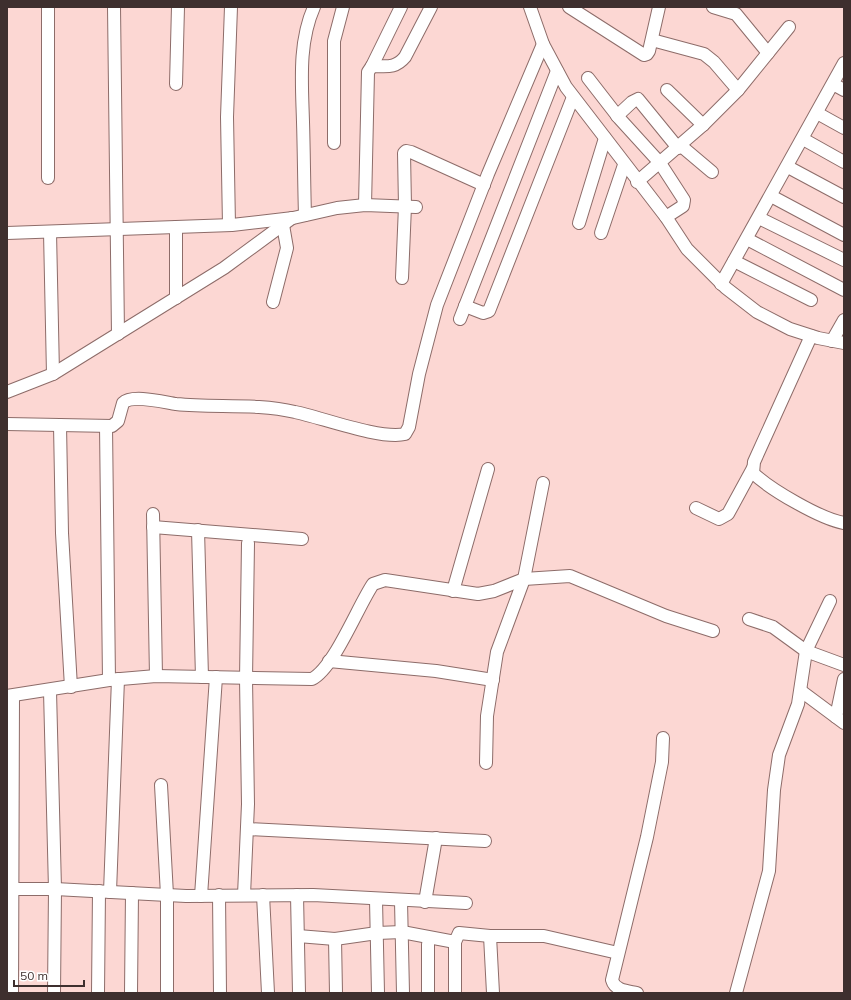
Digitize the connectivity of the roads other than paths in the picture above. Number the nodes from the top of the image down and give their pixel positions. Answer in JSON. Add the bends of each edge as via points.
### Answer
{"nodes":[{"id":1,"x":48,"y":7,"type":"edge"},
{"id":2,"x":114,"y":7,"type":"edge"},
{"id":3,"x":178,"y":7,"type":"edge"},
{"id":4,"x":231,"y":7,"type":"edge"},
{"id":5,"x":314,"y":7,"type":"edge"},
{"id":6,"x":343,"y":7,"type":"edge"},
{"id":7,"x":401,"y":7,"type":"edge"},
{"id":8,"x":530,"y":7,"type":"edge"},
{"id":9,"x":569,"y":7,"type":"edge"},
{"id":10,"x":659,"y":7,"type":"edge"},
{"id":11,"x":713,"y":7,"type":"edge"},
{"id":12,"x":426,"y":9,"type":"edge"},
{"id":13,"x":789,"y":28,"type":"dead end"},
{"id":14,"x":652,"y":40,"type":"junction"},
{"id":15,"x":543,"y":44,"type":"junction"},
{"id":16,"x":768,"y":53,"type":"junction"},
{"id":17,"x":844,"y":63,"type":"edge"},
{"id":18,"x":372,"y":66,"type":"junction"},
{"id":19,"x":557,"y":71,"type":"junction"},
{"id":20,"x":588,"y":78,"type":"dead end"},
{"id":21,"x":176,"y":84,"type":"dead end"},
{"id":22,"x":833,"y":84,"type":"junction"},
{"id":23,"x":667,"y":90,"type":"dead end"},
{"id":24,"x":738,"y":90,"type":"junction"},
{"id":25,"x":844,"y":90,"type":"edge"},
{"id":26,"x":573,"y":97,"type":"junction"},
{"id":27,"x":817,"y":113,"type":"junction"},
{"id":28,"x":617,"y":116,"type":"junction"},
{"id":29,"x":704,"y":125,"type":"junction"},
{"id":30,"x":844,"y":128,"type":"edge"},
{"id":31,"x":605,"y":138,"type":"junction"},
{"id":32,"x":803,"y":139,"type":"junction"},
{"id":33,"x":334,"y":143,"type":"dead end"},
{"id":34,"x":679,"y":146,"type":"junction"},
{"id":35,"x":844,"y":162,"type":"edge"},
{"id":36,"x":660,"y":163,"type":"junction"},
{"id":37,"x":624,"y":165,"type":"junction"},
{"id":38,"x":788,"y":167,"type":"junction"},
{"id":39,"x":712,"y":172,"type":"dead end"},
{"id":40,"x":48,"y":178,"type":"dead end"},
{"id":41,"x":637,"y":182,"type":"junction"},
{"id":42,"x":484,"y":185,"type":"junction"},
{"id":43,"x":771,"y":196,"type":"junction"},
{"id":44,"x":844,"y":197,"type":"edge"},
{"id":45,"x":365,"y":205,"type":"junction"},
{"id":46,"x":411,"y":207,"type":"junction"},
{"id":47,"x":305,"y":215,"type":"junction"},
{"id":48,"x":666,"y":217,"type":"junction"},
{"id":49,"x":293,"y":218,"type":"junction"},
{"id":50,"x":759,"y":218,"type":"junction"},
{"id":51,"x":579,"y":223,"type":"dead end"},
{"id":52,"x":230,"y":225,"type":"junction"},
{"id":53,"x":283,"y":225,"type":"junction"},
{"id":54,"x":176,"y":227,"type":"junction"},
{"id":55,"x":116,"y":229,"type":"junction"},
{"id":56,"x":50,"y":232,"type":"junction"},
{"id":57,"x":601,"y":232,"type":"dead end"},
{"id":58,"x":7,"y":233,"type":"edge"},
{"id":59,"x":844,"y":235,"type":"edge"},
{"id":60,"x":747,"y":239,"type":"junction"},
{"id":61,"x":844,"y":260,"type":"edge"},
{"id":62,"x":734,"y":261,"type":"junction"},
{"id":63,"x":402,"y":278,"type":"dead end"},
{"id":64,"x":721,"y":284,"type":"junction"},
{"id":65,"x":844,"y":290,"type":"edge"},
{"id":66,"x":176,"y":298,"type":"junction"},
{"id":67,"x":811,"y":300,"type":"dead end"},
{"id":68,"x":273,"y":302,"type":"dead end"},
{"id":69,"x":465,"y":306,"type":"junction"},
{"id":70,"x":460,"y":319,"type":"dead end"},
{"id":71,"x":844,"y":320,"type":"edge"},
{"id":72,"x":118,"y":334,"type":"junction"},
{"id":73,"x":810,"y":336,"type":"junction"},
{"id":74,"x":838,"y":342,"type":"edge"},
{"id":75,"x":53,"y":374,"type":"junction"},
{"id":76,"x":7,"y":392,"type":"edge"},
{"id":77,"x":7,"y":424,"type":"edge"},
{"id":78,"x":60,"y":425,"type":"junction"},
{"id":79,"x":106,"y":426,"type":"junction"},
{"id":80,"x":753,"y":468,"type":"junction"},
{"id":81,"x":488,"y":469,"type":"dead end"},
{"id":82,"x":543,"y":483,"type":"dead end"},
{"id":83,"x":696,"y":508,"type":"dead end"},
{"id":84,"x":153,"y":514,"type":"dead end"},
{"id":85,"x":844,"y":523,"type":"edge"},
{"id":86,"x":153,"y":527,"type":"junction"},
{"id":87,"x":198,"y":530,"type":"junction"},
{"id":88,"x":302,"y":539,"type":"dead end"},
{"id":89,"x":248,"y":543,"type":"dead end"},
{"id":90,"x":524,"y":579,"type":"junction"},
{"id":91,"x":453,"y":591,"type":"junction"},
{"id":92,"x":830,"y":601,"type":"dead end"},
{"id":93,"x":749,"y":619,"type":"dead end"},
{"id":94,"x":713,"y":631,"type":"dead end"},
{"id":95,"x":806,"y":651,"type":"junction"},
{"id":96,"x":329,"y":661,"type":"junction"},
{"id":97,"x":844,"y":665,"type":"edge"},
{"id":98,"x":156,"y":676,"type":"junction"},
{"id":99,"x":202,"y":677,"type":"junction"},
{"id":100,"x":216,"y":677,"type":"junction"},
{"id":101,"x":246,"y":679,"type":"junction"},
{"id":102,"x":844,"y":679,"type":"edge"},
{"id":103,"x":113,"y":680,"type":"junction"},
{"id":104,"x":493,"y":680,"type":"junction"},
{"id":105,"x":71,"y":687,"type":"junction"},
{"id":106,"x":50,"y":691,"type":"junction"},
{"id":107,"x":801,"y":691,"type":"junction"},
{"id":108,"x":10,"y":696,"type":"edge"},
{"id":109,"x":840,"y":720,"type":"edge"},
{"id":110,"x":662,"y":738,"type":"dead end"},
{"id":111,"x":486,"y":763,"type":"dead end"},
{"id":112,"x":161,"y":785,"type":"dead end"},
{"id":113,"x":247,"y":829,"type":"junction"},
{"id":114,"x":436,"y":838,"type":"junction"},
{"id":115,"x":485,"y":841,"type":"dead end"},
{"id":116,"x":10,"y":889,"type":"edge"},
{"id":117,"x":55,"y":889,"type":"junction"},
{"id":118,"x":105,"y":891,"type":"junction"},
{"id":119,"x":132,"y":893,"type":"junction"},
{"id":120,"x":167,"y":895,"type":"junction"},
{"id":121,"x":219,"y":895,"type":"junction"},
{"id":122,"x":244,"y":895,"type":"junction"},
{"id":123,"x":263,"y":895,"type":"junction"},
{"id":124,"x":297,"y":895,"type":"junction"},
{"id":125,"x":201,"y":896,"type":"junction"},
{"id":126,"x":376,"y":900,"type":"junction"},
{"id":127,"x":401,"y":901,"type":"junction"},
{"id":128,"x":425,"y":902,"type":"junction"},
{"id":129,"x":466,"y":903,"type":"dead end"},
{"id":130,"x":402,"y":932,"type":"junction"},
{"id":131,"x":377,"y":933,"type":"junction"},
{"id":132,"x":298,"y":936,"type":"junction"},
{"id":133,"x":490,"y":936,"type":"junction"},
{"id":134,"x":335,"y":939,"type":"junction"},
{"id":135,"x":455,"y":942,"type":"junction"},
{"id":136,"x":428,"y":944,"type":"dead end"},
{"id":137,"x":618,"y":953,"type":"junction"},
{"id":138,"x":612,"y":989,"type":"edge"},
{"id":139,"x":740,"y":991,"type":"edge"},
{"id":140,"x":12,"y":993,"type":"edge"},
{"id":141,"x":54,"y":993,"type":"edge"},
{"id":142,"x":98,"y":993,"type":"edge"},
{"id":143,"x":132,"y":993,"type":"edge"},
{"id":144,"x":167,"y":993,"type":"edge"},
{"id":145,"x":220,"y":993,"type":"edge"},
{"id":146,"x":268,"y":993,"type":"edge"},
{"id":147,"x":299,"y":993,"type":"edge"},
{"id":148,"x":336,"y":993,"type":"edge"},
{"id":149,"x":378,"y":993,"type":"edge"},
{"id":150,"x":404,"y":993,"type":"edge"},
{"id":151,"x":428,"y":993,"type":"edge"},
{"id":152,"x":455,"y":993,"type":"edge"},
{"id":153,"x":493,"y":993,"type":"edge"},
{"id":154,"x":637,"y":993,"type":"edge"}],
"edges":[{"from":1,"to":40,"type":"street"},
{"from":2,"to":55,"type":"street"},
{"from":3,"to":21,"type":"street"},
{"from":4,"to":52,"type":"street","via":[[227,117]]},
{"from":5,"to":47,"type":"street","via":[[304,43],[302,84]]},
{"from":6,"to":33,"type":"street","via":[[334,42]]},
{"from":7,"to":18,"type":"street"},
{"from":8,"to":15,"type":"street"},
{"from":9,"to":14,"type":"street","via":[[639,53],[647,54]]},
{"from":10,"to":14,"type":"street"},
{"from":11,"to":16,"type":"street","via":[[736,14]]},
{"from":12,"to":18,"type":"street","via":[[405,57],[399,64]]},
{"from":13,"to":16,"type":"street"},
{"from":14,"to":24,"type":"street","via":[[704,54]]},
{"from":15,"to":19,"type":"street"},
{"from":15,"to":42,"type":"street"},
{"from":16,"to":24,"type":"street"},
{"from":17,"to":22,"type":"street"},
{"from":18,"to":45,"type":"street","via":[[367,76]]},
{"from":19,"to":26,"type":"street"},
{"from":19,"to":69,"type":"street"},
{"from":20,"to":28,"type":"street"},
{"from":22,"to":25,"type":"street"},
{"from":22,"to":27,"type":"street"},
{"from":23,"to":29,"type":"street"},
{"from":24,"to":29,"type":"street"},
{"from":26,"to":31,"type":"street"},
{"from":26,"to":69,"type":"street","via":[[489,311],[483,313]]},
{"from":27,"to":30,"type":"street"},
{"from":27,"to":32,"type":"street"},
{"from":28,"to":34,"type":"street","via":[[638,99]]},
{"from":28,"to":36,"type":"street"},
{"from":29,"to":34,"type":"street"},
{"from":31,"to":37,"type":"street"},
{"from":31,"to":51,"type":"street"},
{"from":32,"to":35,"type":"street"},
{"from":32,"to":38,"type":"street"},
{"from":34,"to":36,"type":"street"},
{"from":34,"to":39,"type":"street"},
{"from":36,"to":41,"type":"street"},
{"from":36,"to":48,"type":"street","via":[[684,203]]},
{"from":37,"to":41,"type":"street"},
{"from":37,"to":57,"type":"street"},
{"from":38,"to":43,"type":"street"},
{"from":38,"to":44,"type":"street"},
{"from":41,"to":48,"type":"street"},
{"from":42,"to":46,"type":"street","via":[[406,151],[403,155]]},
{"from":42,"to":79,"type":"street","via":[[437,306],[419,374],[409,427],[404,434],[367,430],[279,409],[186,405],[131,398],[123,403],[118,421],[112,426]]},
{"from":43,"to":50,"type":"street"},
{"from":43,"to":59,"type":"street"},
{"from":45,"to":46,"type":"street"},
{"from":45,"to":47,"type":"street"},
{"from":46,"to":63,"type":"street"},
{"from":47,"to":49,"type":"street"},
{"from":48,"to":64,"type":"street","via":[[687,249]]},
{"from":49,"to":52,"type":"street"},
{"from":49,"to":53,"type":"street"},
{"from":50,"to":60,"type":"street"},
{"from":50,"to":61,"type":"street"},
{"from":52,"to":54,"type":"street"},
{"from":53,"to":66,"type":"street","via":[[224,268]]},
{"from":53,"to":68,"type":"street","via":[[287,248]]},
{"from":54,"to":55,"type":"street"},
{"from":54,"to":66,"type":"street"},
{"from":55,"to":56,"type":"street"},
{"from":55,"to":72,"type":"street"},
{"from":56,"to":58,"type":"street"},
{"from":56,"to":75,"type":"street"},
{"from":60,"to":62,"type":"street"},
{"from":60,"to":65,"type":"street"},
{"from":62,"to":64,"type":"street"},
{"from":62,"to":67,"type":"street"},
{"from":64,"to":73,"type":"street","via":[[757,312]]},
{"from":66,"to":72,"type":"street"},
{"from":69,"to":70,"type":"street"},
{"from":71,"to":74,"type":"street"},
{"from":72,"to":75,"type":"street"},
{"from":73,"to":74,"type":"street"},
{"from":73,"to":80,"type":"street"},
{"from":75,"to":76,"type":"street"},
{"from":77,"to":78,"type":"street"},
{"from":78,"to":79,"type":"street"},
{"from":78,"to":105,"type":"street","via":[[62,533]]},
{"from":79,"to":103,"type":"street"},
{"from":80,"to":83,"type":"street","via":[[728,514],[719,519]]},
{"from":80,"to":85,"type":"street","via":[[753,473],[758,478],[814,513],[834,522]]},
{"from":81,"to":91,"type":"street"},
{"from":82,"to":90,"type":"street"},
{"from":84,"to":86,"type":"street"},
{"from":86,"to":87,"type":"street"},
{"from":86,"to":98,"type":"street"},
{"from":87,"to":88,"type":"street"},
{"from":87,"to":99,"type":"street"},
{"from":89,"to":101,"type":"street"},
{"from":90,"to":91,"type":"street","via":[[485,594]]},
{"from":90,"to":94,"type":"street","via":[[564,575],[574,577],[659,614]]},
{"from":90,"to":104,"type":"street","via":[[497,652]]},
{"from":91,"to":96,"type":"street","via":[[378,581],[370,589]]},
{"from":92,"to":95,"type":"street"},
{"from":93,"to":95,"type":"street","via":[[773,627]]},
{"from":95,"to":97,"type":"street"},
{"from":95,"to":107,"type":"street"},
{"from":96,"to":101,"type":"street","via":[[318,676],[312,679]]},
{"from":96,"to":104,"type":"street","via":[[436,671]]},
{"from":98,"to":99,"type":"street"},
{"from":98,"to":103,"type":"street"},
{"from":99,"to":100,"type":"street"},
{"from":100,"to":101,"type":"street"},
{"from":100,"to":125,"type":"street"},
{"from":101,"to":113,"type":"street"},
{"from":102,"to":109,"type":"street"},
{"from":103,"to":105,"type":"street"},
{"from":103,"to":118,"type":"street"},
{"from":104,"to":111,"type":"street","via":[[487,716]]},
{"from":105,"to":106,"type":"street"},
{"from":106,"to":108,"type":"street"},
{"from":106,"to":117,"type":"street"},
{"from":107,"to":109,"type":"street"},
{"from":107,"to":139,"type":"street","via":[[779,755],[769,871]]},
{"from":108,"to":116,"type":"street"},
{"from":110,"to":137,"type":"street","via":[[662,762],[656,798]]},
{"from":112,"to":120,"type":"street"},
{"from":113,"to":114,"type":"street"},
{"from":113,"to":122,"type":"street"},
{"from":114,"to":115,"type":"street"},
{"from":114,"to":128,"type":"street"},
{"from":116,"to":117,"type":"street"},
{"from":116,"to":140,"type":"street"},
{"from":117,"to":118,"type":"street"},
{"from":117,"to":141,"type":"street"},
{"from":118,"to":119,"type":"street"},
{"from":118,"to":142,"type":"street"},
{"from":119,"to":120,"type":"street"},
{"from":119,"to":143,"type":"street"},
{"from":120,"to":125,"type":"street"},
{"from":120,"to":144,"type":"street"},
{"from":121,"to":122,"type":"street"},
{"from":121,"to":125,"type":"street"},
{"from":121,"to":145,"type":"street"},
{"from":122,"to":123,"type":"street"},
{"from":123,"to":124,"type":"street"},
{"from":123,"to":146,"type":"street"},
{"from":124,"to":126,"type":"street"},
{"from":124,"to":132,"type":"street"},
{"from":126,"to":127,"type":"street"},
{"from":126,"to":131,"type":"street"},
{"from":127,"to":128,"type":"street"},
{"from":127,"to":130,"type":"street"},
{"from":128,"to":129,"type":"street"},
{"from":130,"to":131,"type":"street"},
{"from":130,"to":135,"type":"street"},
{"from":130,"to":150,"type":"street"},
{"from":131,"to":134,"type":"street"},
{"from":131,"to":149,"type":"street"},
{"from":132,"to":134,"type":"street"},
{"from":132,"to":147,"type":"street"},
{"from":133,"to":135,"type":"street","via":[[459,933]]},
{"from":133,"to":137,"type":"street","via":[[544,936]]},
{"from":133,"to":153,"type":"street"},
{"from":134,"to":148,"type":"street"},
{"from":135,"to":152,"type":"street"},
{"from":136,"to":151,"type":"street"},
{"from":137,"to":138,"type":"street"},
{"from":138,"to":154,"type":"street"}]}
